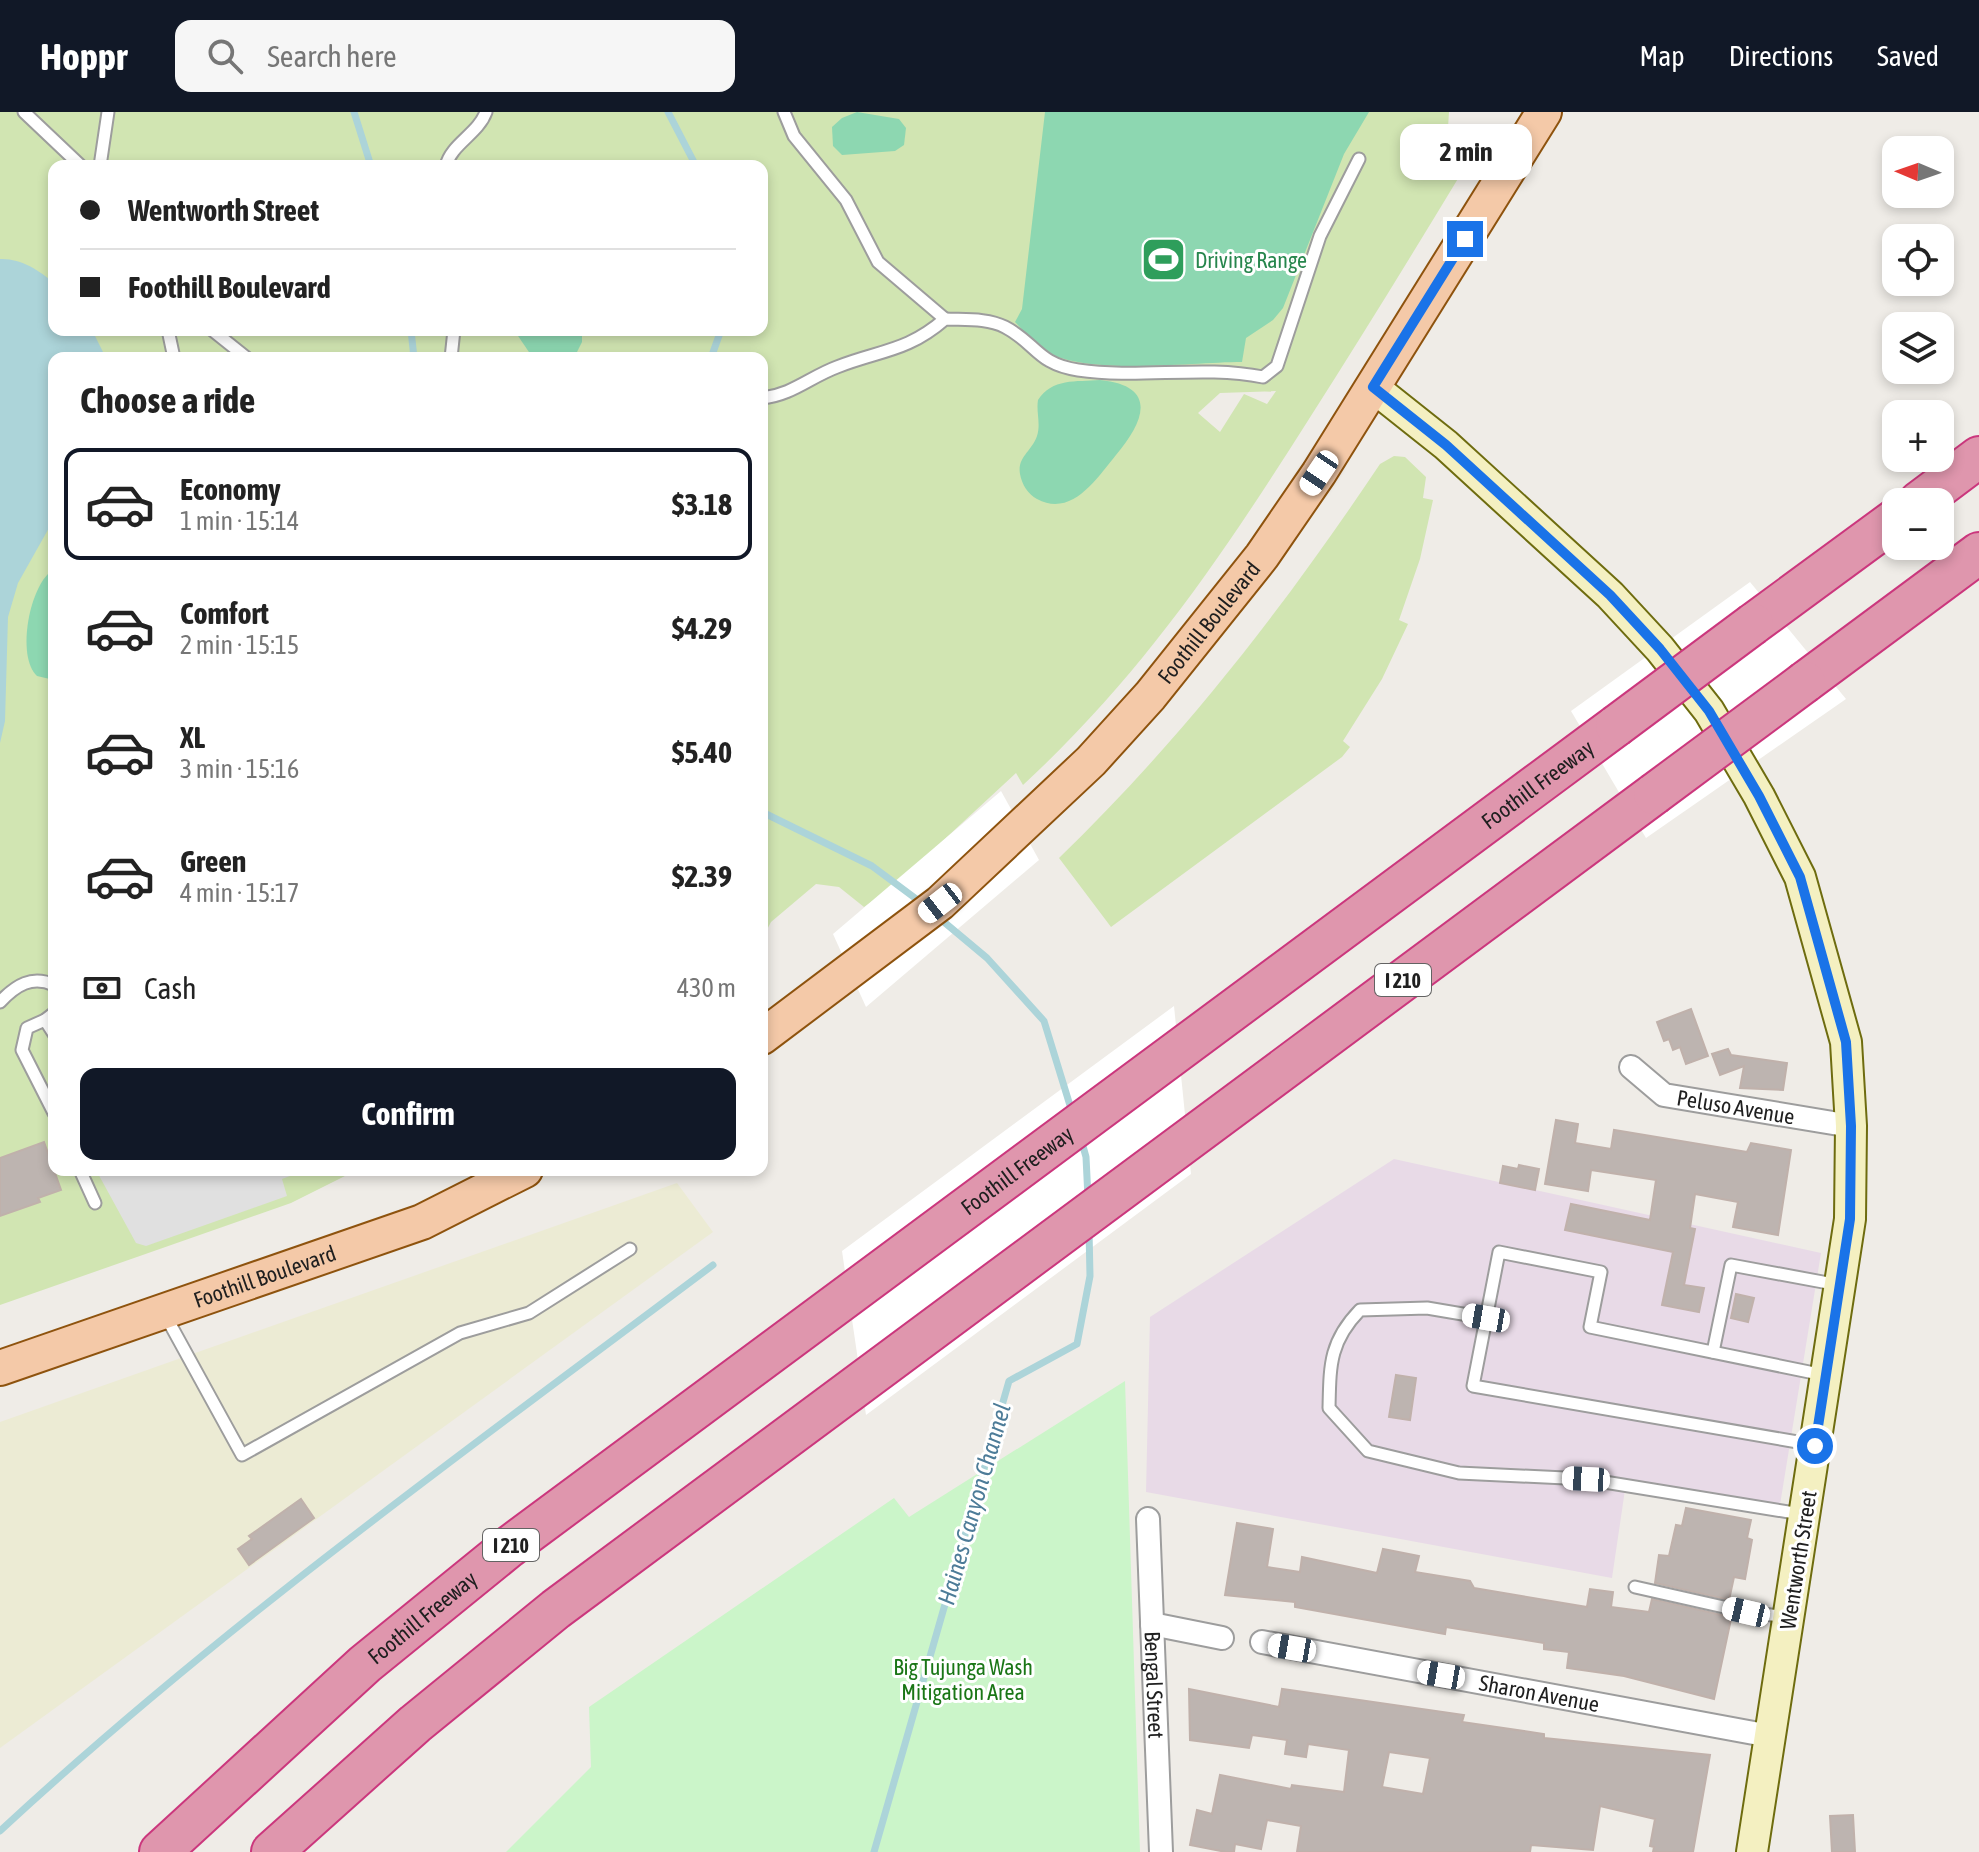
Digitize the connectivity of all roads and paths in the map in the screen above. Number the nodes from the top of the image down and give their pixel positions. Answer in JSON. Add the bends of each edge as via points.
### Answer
{"nodes":[{"id":1,"x":24,"y":112,"type":"edge"},
{"id":2,"x":108,"y":112,"type":"edge"},
{"id":3,"x":486,"y":112,"type":"edge"},
{"id":4,"x":784,"y":112,"type":"edge"},
{"id":5,"x":1544,"y":112,"type":"edge"},
{"id":6,"x":1359,"y":159,"type":"dead end"},
{"id":7,"x":75,"y":160,"type":"edge"},
{"id":8,"x":101,"y":160,"type":"edge"},
{"id":9,"x":448,"y":160,"type":"edge"},
{"id":10,"x":945,"y":319,"type":"junction"},
{"id":11,"x":220,"y":336,"type":"edge"},
{"id":12,"x":240,"y":352,"type":"edge"},
{"id":13,"x":1373,"y":387,"type":"junction"},
{"id":14,"x":768,"y":396,"type":"edge"},
{"id":15,"x":1979,"y":455,"type":"edge"},
{"id":16,"x":1937,"y":488,"type":"edge"},
{"id":17,"x":1882,"y":529,"type":"edge"},
{"id":18,"x":1979,"y":553,"type":"edge"},
{"id":19,"x":1979,"y":580,"type":"edge"},
{"id":20,"x":1805,"y":682,"type":"junction"},
{"id":21,"x":48,"y":982,"type":"edge"},
{"id":22,"x":0,"y":1002,"type":"edge"},
{"id":23,"x":48,"y":1018,"type":"edge"},
{"id":24,"x":768,"y":1032,"type":"edge"},
{"id":25,"x":1631,"y":1067,"type":"dead end"},
{"id":26,"x":48,"y":1101,"type":"edge"},
{"id":27,"x":1851,"y":1126,"type":"junction"},
{"id":28,"x":83,"y":1176,"type":"edge"},
{"id":29,"x":513,"y":1176,"type":"edge"},
{"id":30,"x":95,"y":1203,"type":"dead end"},
{"id":31,"x":630,"y":1249,"type":"dead end"},
{"id":32,"x":1840,"y":1285,"type":"junction"},
{"id":33,"x":164,"y":1313,"type":"junction"},
{"id":34,"x":1486,"y":1318,"type":"junction"},
{"id":35,"x":1713,"y":1352,"type":"junction"},
{"id":36,"x":0,"y":1368,"type":"edge"},
{"id":37,"x":1826,"y":1376,"type":"junction"},
{"id":38,"x":1815,"y":1446,"type":"junction"},
{"id":39,"x":1805,"y":1515,"type":"junction"},
{"id":40,"x":1148,"y":1519,"type":"dead end"},
{"id":41,"x":1635,"y":1587,"type":"dead end"},
{"id":42,"x":1789,"y":1617,"type":"junction"},
{"id":43,"x":1152,"y":1624,"type":"junction"},
{"id":44,"x":1222,"y":1638,"type":"dead end"},
{"id":45,"x":1262,"y":1642,"type":"dead end"},
{"id":46,"x":1770,"y":1736,"type":"junction"},
{"id":47,"x":160,"y":1852,"type":"edge"},
{"id":48,"x":272,"y":1852,"type":"edge"},
{"id":49,"x":1161,"y":1852,"type":"edge"},
{"id":50,"x":1752,"y":1852,"type":"edge"}],
"edges":[{"from":1,"to":7,"type":"lane"},
{"from":2,"to":8,"type":"lane"},
{"from":3,"to":9,"type":"lane","via":[[475,133]]},
{"from":4,"to":10,"type":"lane","via":[[794,136],[846,200],[878,262]]},
{"from":5,"to":13,"type":"main road","name":"Foothill Boulevard"},
{"from":6,"to":10,"type":"lane","via":[[1320,236],[1277,366],[1263,377],[1076,370],[1049,363],[1002,325]]},
{"from":10,"to":14,"type":"lane","via":[[889,353],[836,367],[797,389]]},
{"from":11,"to":12,"type":"lane"},
{"from":13,"to":24,"type":"main road","name":"Foothill Boulevard","via":[[1262,556],[1091,761],[940,903]]},
{"from":13,"to":27,"type":"main road","name":"Wentworth Street","via":[[1446,445],[1610,595],[1709,711],[1800,877],[1846,1042]]},
{"from":15,"to":16,"type":"highway"},
{"from":17,"to":47,"type":"highway","name":"Foothill Freeway","number":"I 210","bridge":true,"via":[[436,1605],[292,1728]]},
{"from":18,"to":20,"type":"highway","number":"I 210"},
{"from":19,"to":20,"type":"highway"},
{"from":20,"to":48,"type":"highway","number":"I 210","bridge":true,"via":[[508,1646]]},
{"from":21,"to":22,"type":"lane","via":[[21,984]]},
{"from":23,"to":26,"type":"lane","via":[[27,1028],[22,1050]]},
{"from":25,"to":27,"type":"street","name":"Peluso Avenue","via":[[1664,1095]]},
{"from":27,"to":32,"type":"main road","name":"Wentworth Street","via":[[1850,1219]]},
{"from":28,"to":30,"type":"lane"},
{"from":29,"to":33,"type":"main road","name":"Foothill Boulevard","via":[[422,1222]]},
{"from":31,"to":33,"type":"lane","via":[[529,1313],[460,1333],[242,1455]]},
{"from":32,"to":35,"type":"lane","via":[[1731,1265]]},
{"from":32,"to":37,"type":"main road","name":"Wentworth Street"},
{"from":33,"to":36,"type":"main road","name":"Foothill Boulevard"},
{"from":34,"to":35,"type":"lane","via":[[1499,1252],[1601,1272],[1590,1327]]},
{"from":34,"to":38,"type":"lane","via":[[1473,1386]]},
{"from":34,"to":39,"type":"lane","via":[[1427,1308],[1360,1310],[1342,1329],[1330,1361],[1329,1408],[1368,1451],[1459,1473],[1586,1479]]},
{"from":35,"to":37,"type":"lane"},
{"from":37,"to":38,"type":"main road","name":"Wentworth Street"},
{"from":38,"to":39,"type":"main road","name":"Wentworth Street"},
{"from":39,"to":42,"type":"main road","name":"Wentworth Street"},
{"from":40,"to":43,"type":"street","name":"Bengal Street"},
{"from":41,"to":42,"type":"lane"},
{"from":42,"to":46,"type":"main road","name":"Wentworth Street"},
{"from":43,"to":44,"type":"street"},
{"from":43,"to":49,"type":"street","name":"Bengal Street"},
{"from":45,"to":46,"type":"street","name":"Sharon Avenue"},
{"from":46,"to":50,"type":"main road","name":"Wentworth Street"}]}
